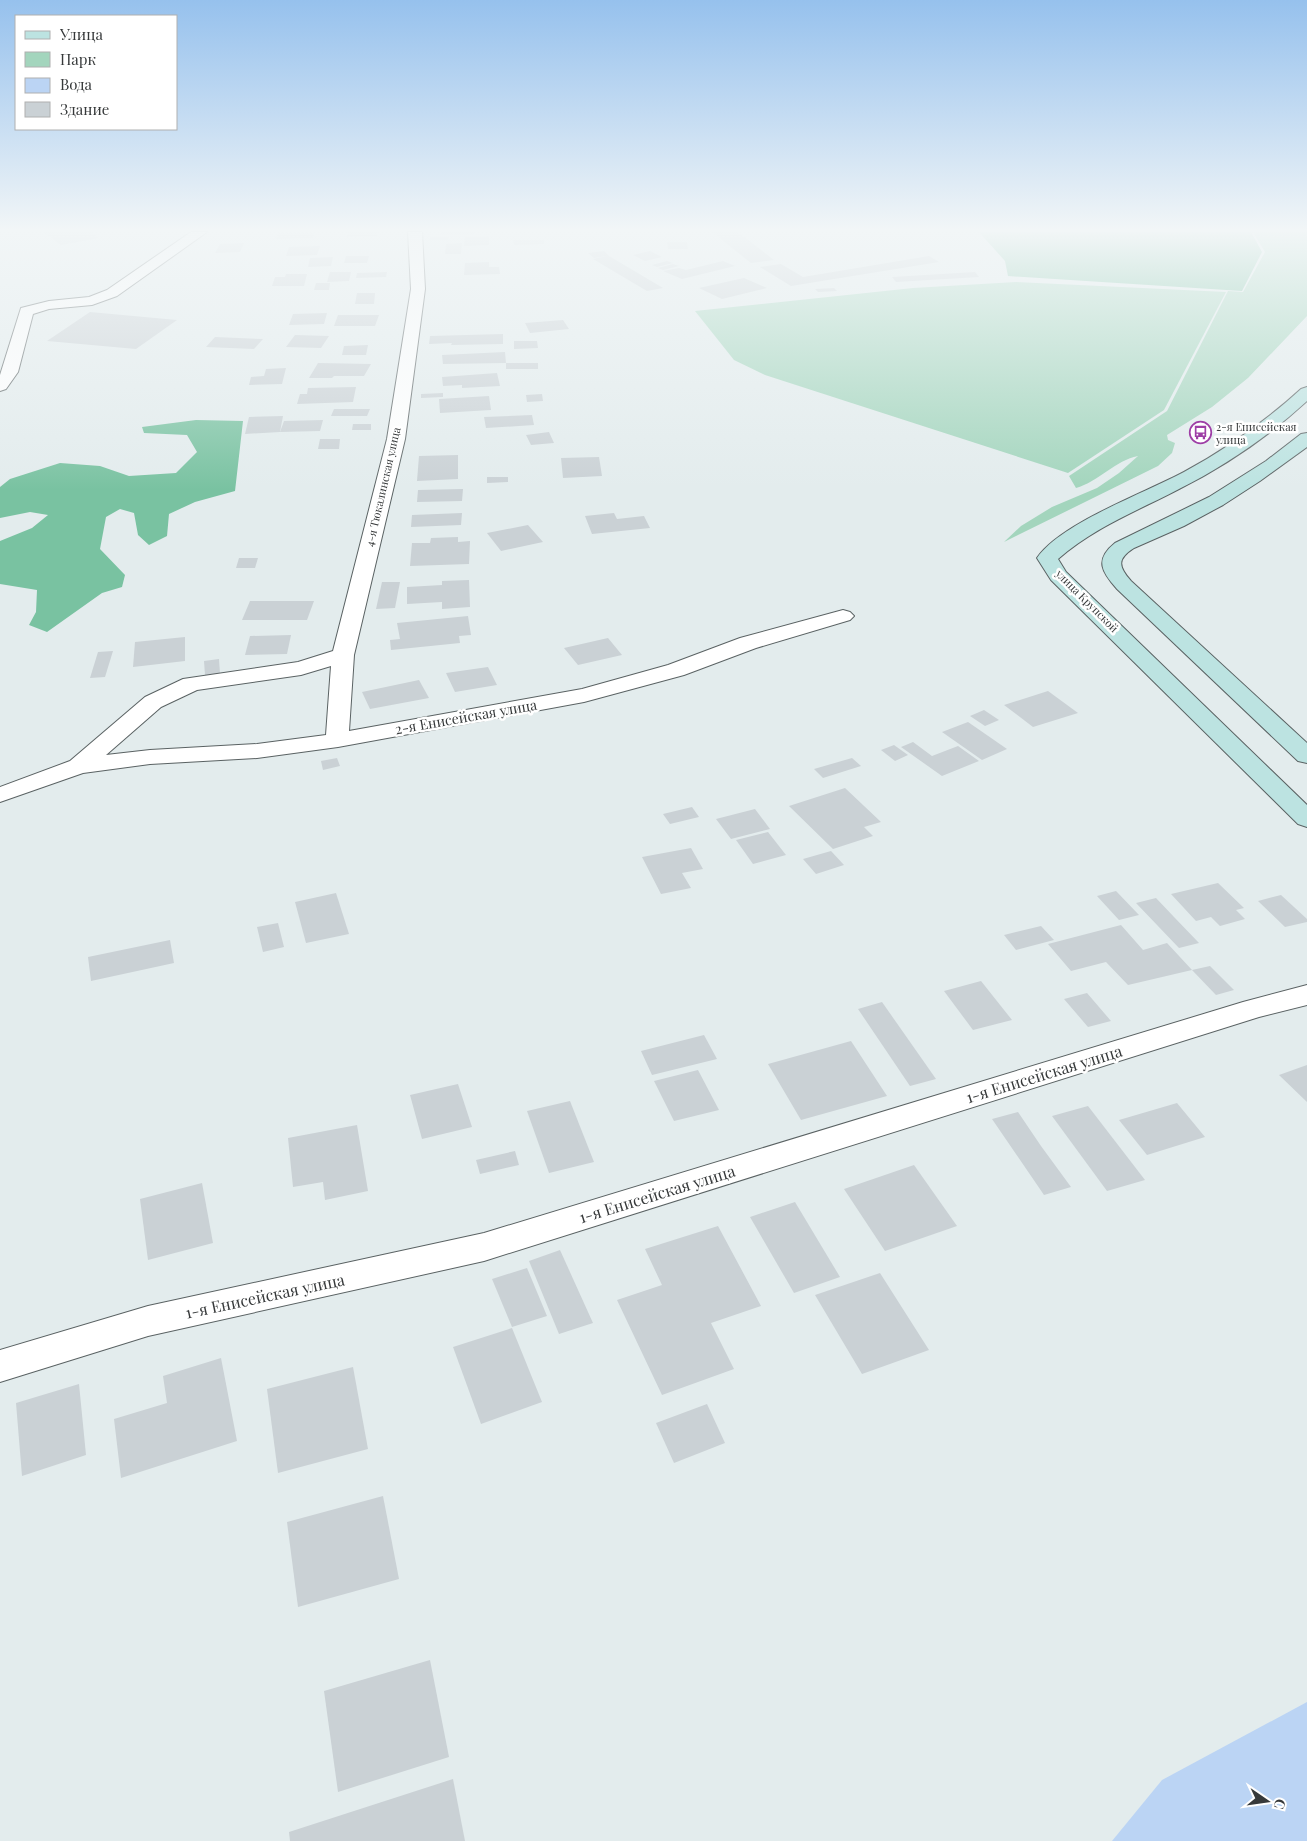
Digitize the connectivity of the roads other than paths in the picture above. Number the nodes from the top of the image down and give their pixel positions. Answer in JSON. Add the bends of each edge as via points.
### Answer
{"nodes":[{"id":1,"x":24,"y":318,"type":"edge"},
{"id":2,"x":414,"y":318,"type":"edge"},
{"id":3,"x":0,"y":386,"type":"edge"},
{"id":4,"x":1307,"y":392,"type":"edge"},
{"id":5,"x":1307,"y":438,"type":"edge"},
{"id":6,"x":843,"y":616,"type":"dead end"},
{"id":7,"x":343,"y":655,"type":"junction"},
{"id":8,"x":338,"y":740,"type":"junction"},
{"id":9,"x":1307,"y":756,"type":"edge"},
{"id":10,"x":79,"y":766,"type":"junction"},
{"id":11,"x":0,"y":795,"type":"edge"},
{"id":12,"x":1307,"y":819,"type":"edge"},
{"id":13,"x":1307,"y":995,"type":"edge"},
{"id":14,"x":0,"y":1366,"type":"edge"}],
"edges":[{"from":1,"to":3,"type":"street","via":[[10,372]]},
{"from":2,"to":7,"type":"street","name":"4-я Тюкалинская улица","via":[[396,439]]},
{"from":4,"to":12,"type":"main road","name":"улица Крупской","via":[[1245,441],[1191,476],[1086,529],[1062,543],[1047,558],[1058,576]]},
{"from":5,"to":9,"type":"main road","via":[[1230,492],[1178,522],[1130,543],[1114,555],[1111,564],[1114,574],[1124,585]]},
{"from":6,"to":8,"type":"street","name":"2-я Енисейская улица","via":[[748,643],[676,670],[584,695]]},
{"from":7,"to":8,"type":"street","name":"4-я Тюкалинская улица"},
{"from":7,"to":10,"type":"street","name":"2-я Енисейская улица","via":[[301,668],[191,684],[153,702]]},
{"from":8,"to":10,"type":"street","name":"2-я Енисейская улица","via":[[257,751],[150,757]]},
{"from":10,"to":11,"type":"street","name":"2-я Енисейская улица"},
{"from":13,"to":14,"type":"street","name":"1-я Енисейская улица","via":[[484,1247],[148,1322]]}]}
